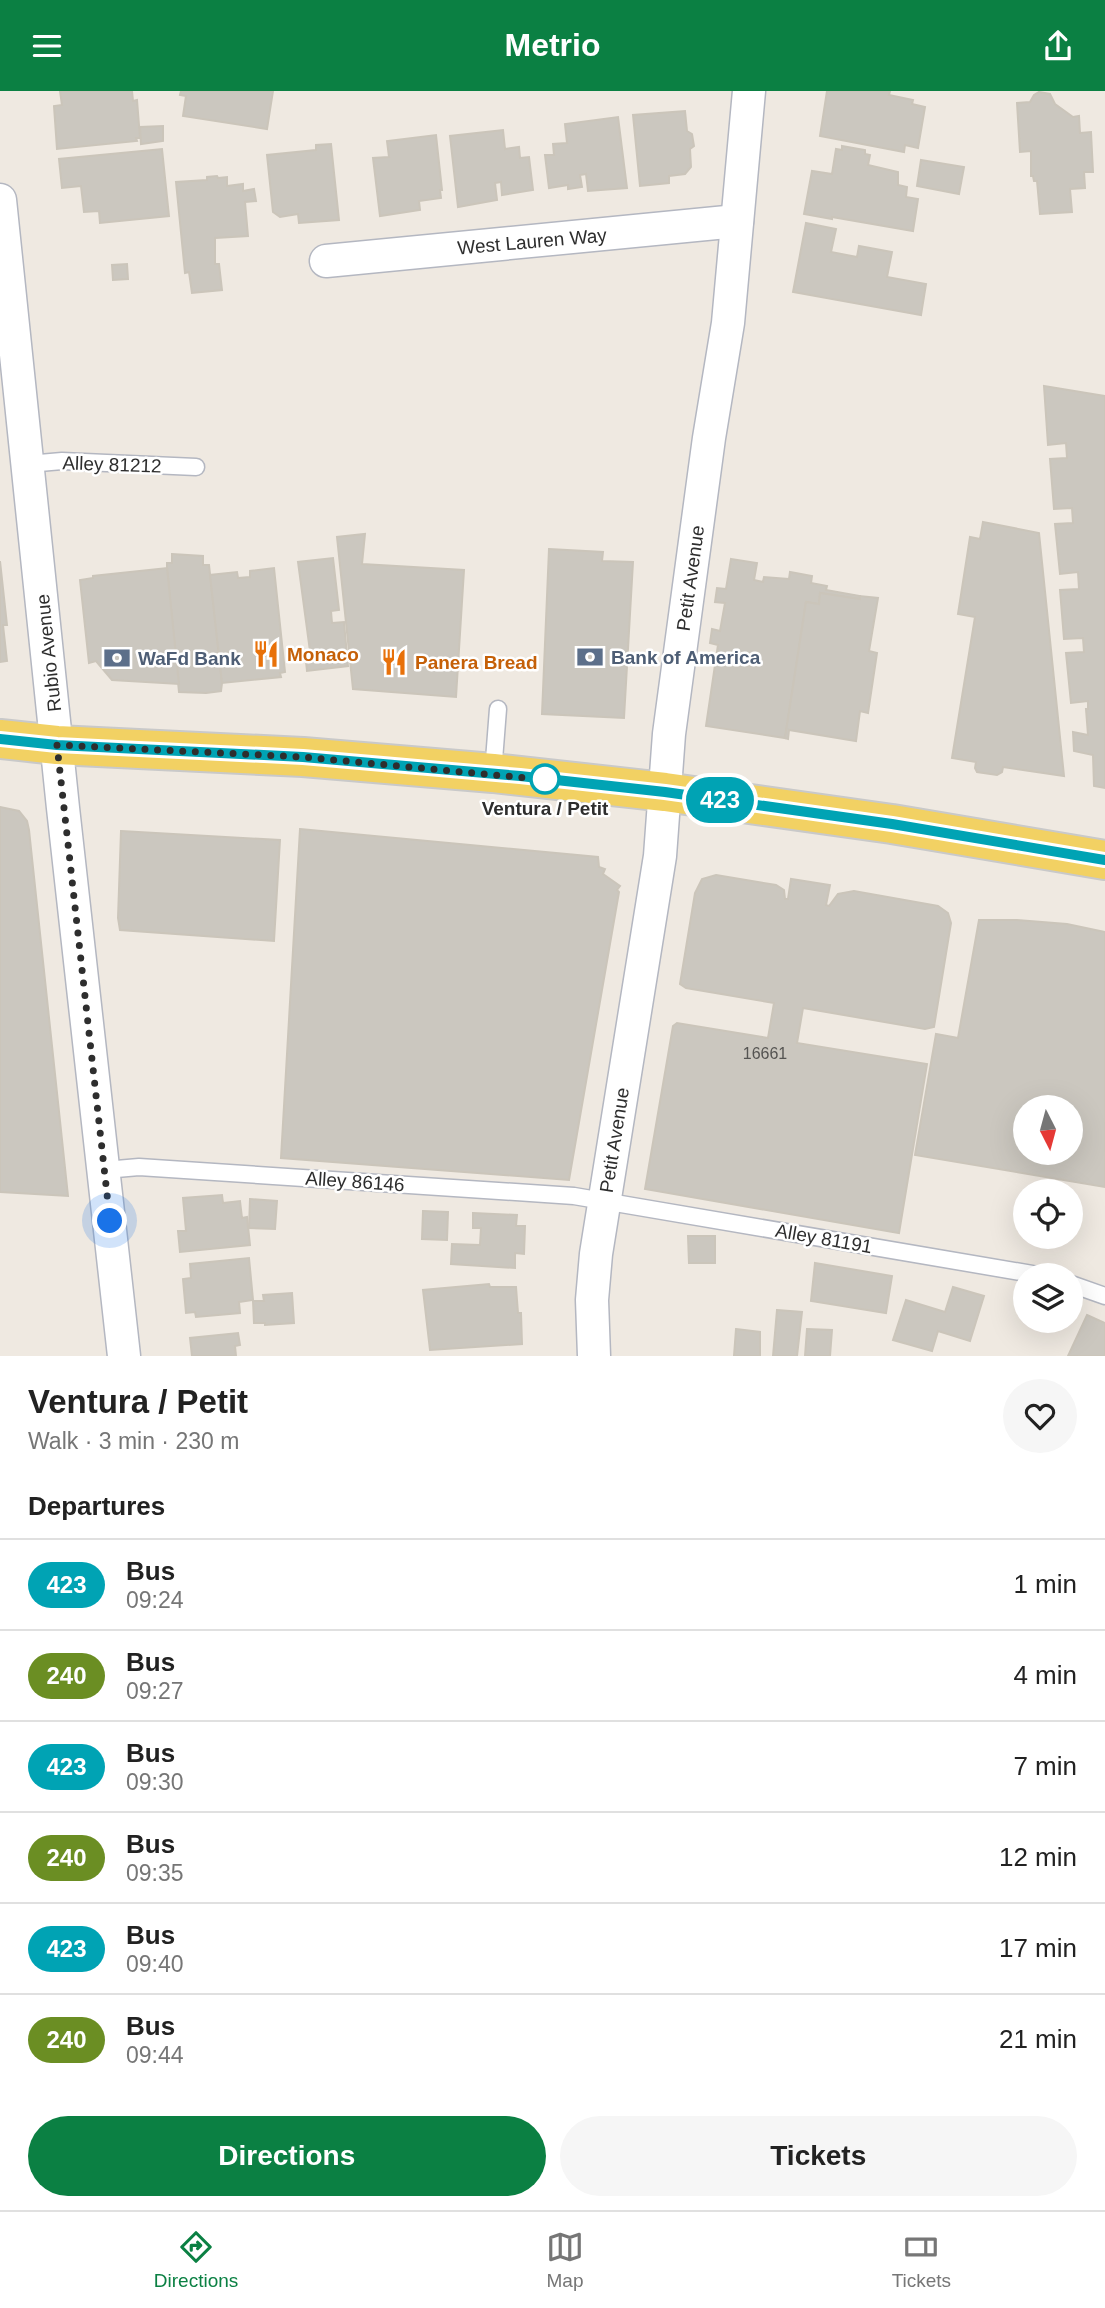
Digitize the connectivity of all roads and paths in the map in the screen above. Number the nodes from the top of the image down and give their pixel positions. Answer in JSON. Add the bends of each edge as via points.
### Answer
{"nodes":[{"id":1,"x":749,"y":91,"type":"edge"},
{"id":2,"x":0,"y":200,"type":"edge"},
{"id":3,"x":737,"y":221,"type":"junction"},
{"id":4,"x":326,"y":261,"type":"dead end"},
{"id":5,"x":28,"y":464,"type":"junction"},
{"id":6,"x":196,"y":467,"type":"dead end"},
{"id":7,"x":498,"y":709,"type":"dead end"},
{"id":8,"x":0,"y":739,"type":"edge"},
{"id":9,"x":57,"y":745,"type":"junction"},
{"id":10,"x":493,"y":773,"type":"junction"},
{"id":11,"x":665,"y":792,"type":"junction"},
{"id":12,"x":1105,"y":860,"type":"edge"},
{"id":13,"x":105,"y":1170,"type":"junction"},
{"id":14,"x":605,"y":1201,"type":"junction"},
{"id":15,"x":1013,"y":1271,"type":"edge"},
{"id":16,"x":1083,"y":1288,"type":"edge"},
{"id":17,"x":1105,"y":1296,"type":"edge"},
{"id":18,"x":124,"y":1356,"type":"edge"},
{"id":19,"x":594,"y":1356,"type":"edge"}],
"edges":[{"from":1,"to":3,"type":"street","name":"Petit Avenue"},
{"from":2,"to":5,"type":"street","name":"Rubio Avenue","via":[[17,420]]},
{"from":3,"to":4,"type":"street","name":"West Lauren Way"},
{"from":3,"to":11,"type":"street","name":"Petit Avenue","via":[[728,323],[674,694]]},
{"from":5,"to":6,"type":"lane","name":"Alley 81212","via":[[62,461]]},
{"from":5,"to":9,"type":"street","name":"Rubio Avenue"},
{"from":7,"to":10,"type":"lane"},
{"from":8,"to":9,"type":"main road"},
{"from":9,"to":10,"type":"main road","via":[[290,756]]},
{"from":9,"to":13,"type":"street","name":"Rubio Avenue"},
{"from":10,"to":11,"type":"main road"},
{"from":11,"to":12,"type":"main road"},
{"from":11,"to":14,"type":"street","name":"Petit Avenue","via":[[660,856]]},
{"from":13,"to":14,"type":"lane","name":"Alley 86146","via":[[139,1167]]},
{"from":13,"to":18,"type":"street","name":"Rubio Avenue"},
{"from":14,"to":15,"type":"lane","name":"Alley 81191"},
{"from":14,"to":19,"type":"street","name":"Petit Avenue","via":[[592,1300]]},
{"from":16,"to":17,"type":"lane"}]}
